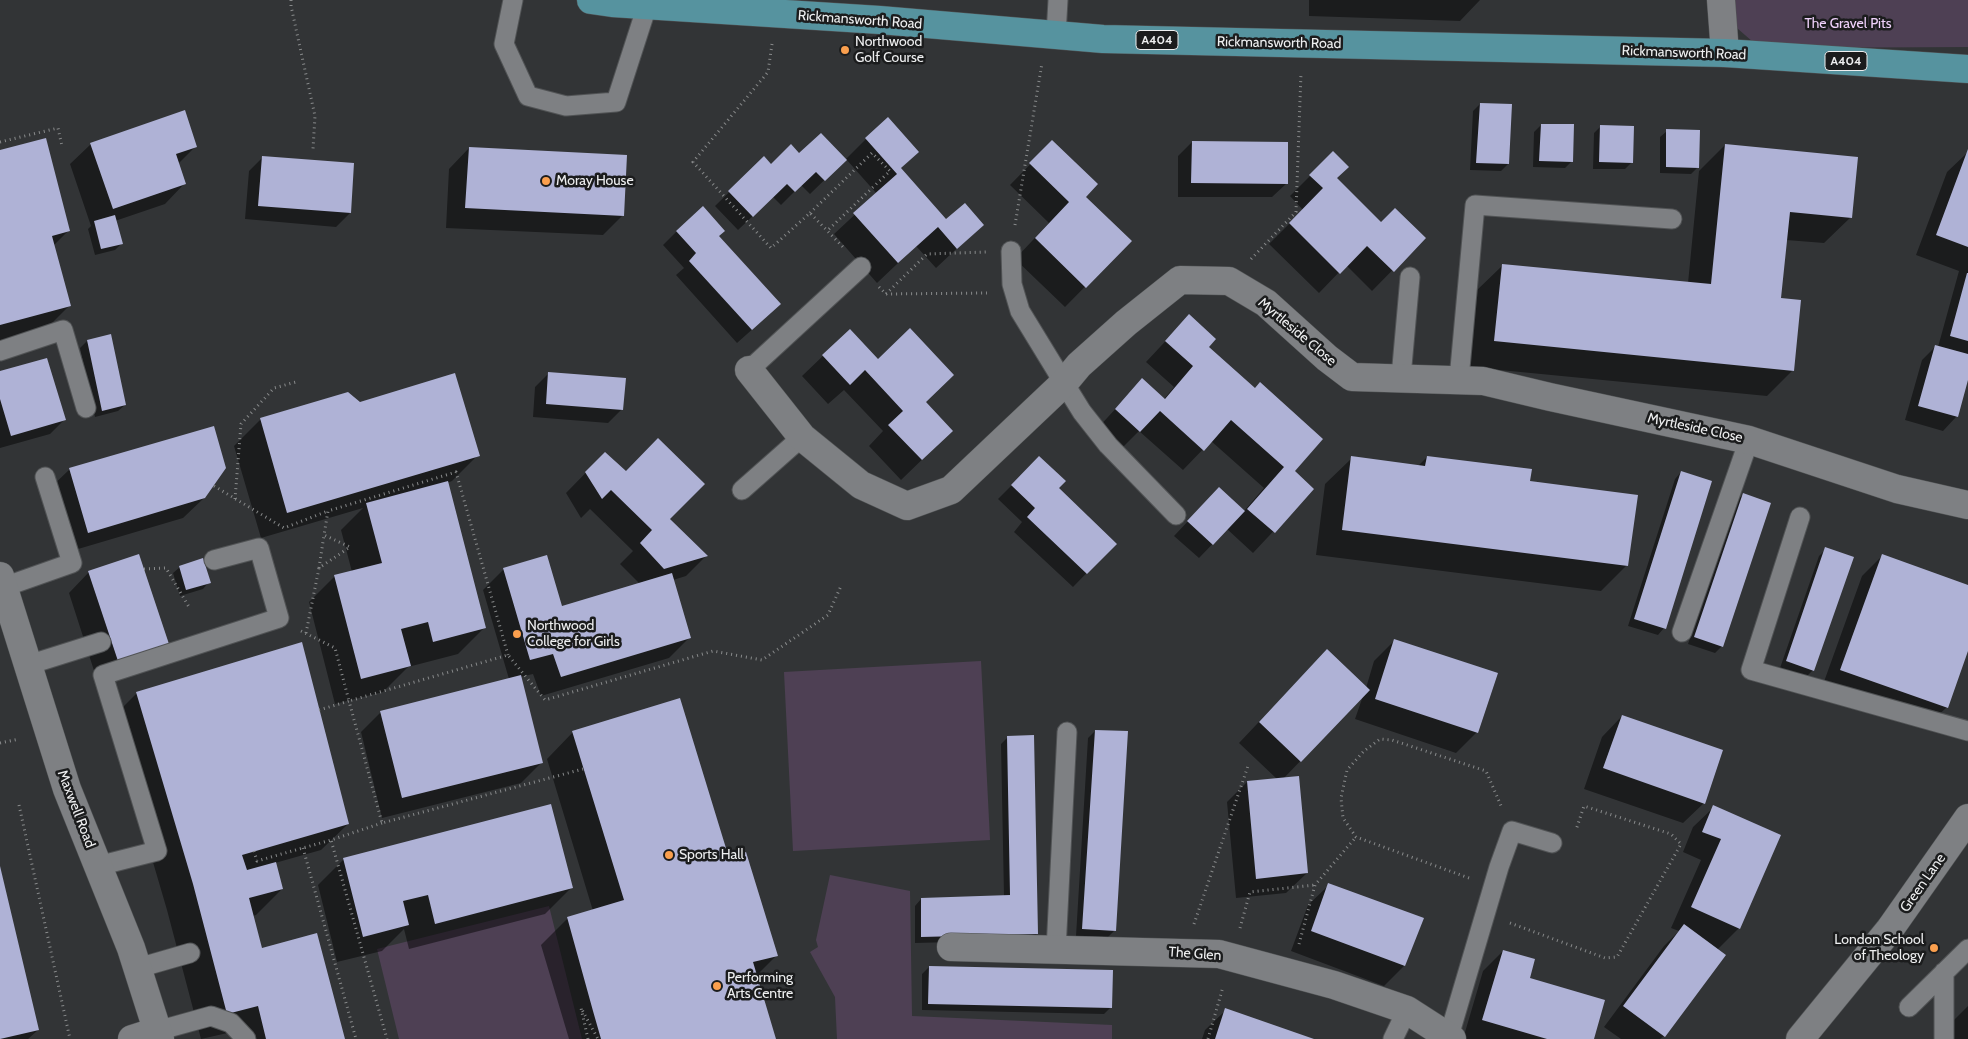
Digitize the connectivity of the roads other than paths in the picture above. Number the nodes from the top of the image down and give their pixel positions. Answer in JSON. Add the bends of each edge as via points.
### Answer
{"nodes":[{"id":1,"x":513,"y":0,"type":"edge"},
{"id":2,"x":591,"y":0,"type":"edge"},
{"id":3,"x":1058,"y":0,"type":"edge"},
{"id":4,"x":1721,"y":0,"type":"edge"},
{"id":5,"x":708,"y":5,"type":"edge"},
{"id":6,"x":647,"y":6,"type":"junction"},
{"id":7,"x":1051,"y":35,"type":"junction"},
{"id":8,"x":1725,"y":53,"type":"junction"},
{"id":9,"x":1968,"y":69,"type":"edge"},
{"id":10,"x":1672,"y":219,"type":"dead end"},
{"id":11,"x":1011,"y":251,"type":"road end"},
{"id":12,"x":861,"y":267,"type":"road end"},
{"id":13,"x":1410,"y":277,"type":"dead end"},
{"id":14,"x":0,"y":351,"type":"edge"},
{"id":15,"x":749,"y":370,"type":"joint"},
{"id":16,"x":1401,"y":378,"type":"junction"},
{"id":17,"x":1459,"y":379,"type":"junction"},
{"id":18,"x":1064,"y":383,"type":"junction"},
{"id":19,"x":86,"y":408,"type":"dead end"},
{"id":20,"x":802,"y":437,"type":"junction"},
{"id":21,"x":1749,"y":440,"type":"junction"},
{"id":22,"x":45,"y":477,"type":"dead end"},
{"id":23,"x":742,"y":490,"type":"dead end"},
{"id":24,"x":1968,"y":505,"type":"edge"},
{"id":25,"x":1176,"y":515,"type":"dead end"},
{"id":26,"x":1800,"y":518,"type":"dead end"},
{"id":27,"x":214,"y":560,"type":"dead end"},
{"id":28,"x":2,"y":581,"type":"edge"},
{"id":29,"x":1682,"y":632,"type":"dead end"},
{"id":30,"x":101,"y":642,"type":"dead end"},
{"id":31,"x":28,"y":665,"type":"junction"},
{"id":32,"x":1968,"y":731,"type":"edge"},
{"id":33,"x":1067,"y":732,"type":"dead end"},
{"id":34,"x":1968,"y":818,"type":"edge"},
{"id":35,"x":1552,"y":843,"type":"road end"},
{"id":36,"x":98,"y":866,"type":"junction"},
{"id":37,"x":951,"y":946,"type":"dead end"},
{"id":38,"x":1968,"y":949,"type":"edge"},
{"id":39,"x":1056,"y":950,"type":"junction"},
{"id":40,"x":190,"y":953,"type":"dead end"},
{"id":41,"x":138,"y":968,"type":"junction"},
{"id":42,"x":1944,"y":972,"type":"junction"},
{"id":43,"x":1909,"y":1007,"type":"dead end"},
{"id":44,"x":1407,"y":1010,"type":"junction"},
{"id":45,"x":150,"y":1036,"type":"edge"},
{"id":46,"x":1450,"y":1038,"type":"edge"},
{"id":47,"x":246,"y":1039,"type":"edge"},
{"id":48,"x":1392,"y":1039,"type":"edge"},
{"id":49,"x":1800,"y":1039,"type":"edge"},
{"id":50,"x":1944,"y":1039,"type":"edge"}],
"edges":[{"from":1,"to":6,"type":"lane","via":[[504,44],[528,96],[566,106],[616,102]]},
{"from":2,"to":6,"type":"main road","name":"Rickmansworth Road","number":"A404"},
{"from":3,"to":7,"type":"lane"},
{"from":4,"to":8,"type":"street"},
{"from":5,"to":6,"type":"main road","name":"Rickmansworth Road","number":"A404"},
{"from":5,"to":7,"type":"main road","name":"Rickmansworth Road","number":"A404","via":[[776,14]]},
{"from":7,"to":8,"type":"main road","name":"Rickmansworth Road","number":"A404","via":[[1103,39]]},
{"from":8,"to":9,"type":"main road","name":"Rickmansworth Road","number":"A404"},
{"from":10,"to":17,"type":"lane","via":[[1475,205]]},
{"from":11,"to":18,"type":"lane","via":[[1012,284],[1020,311]]},
{"from":12,"to":15,"type":"lane"},
{"from":13,"to":16,"type":"lane"},
{"from":14,"to":19,"type":"lane","via":[[63,330]]},
{"from":15,"to":20,"type":"street","name":"Myrtleside Close"},
{"from":16,"to":17,"type":"street","name":"Myrtleside Close"},
{"from":16,"to":18,"type":"street","name":"Myrtleside Close","via":[[1352,377],[1266,303],[1229,281],[1180,280],[1126,323],[1079,365]]},
{"from":17,"to":21,"type":"street","name":"Myrtleside Close","via":[[1483,381]]},
{"from":18,"to":20,"type":"street","name":"Myrtleside Close","via":[[951,490],[906,506],[861,485]]},
{"from":18,"to":25,"type":"lane","via":[[1108,445]]},
{"from":20,"to":23,"type":"lane"},
{"from":21,"to":24,"type":"street","name":"Myrtleside Close","via":[[1897,489]]},
{"from":21,"to":29,"type":"lane"},
{"from":22,"to":28,"type":"lane","via":[[72,564]]},
{"from":26,"to":32,"type":"lane","via":[[1751,670]]},
{"from":27,"to":36,"type":"lane","via":[[259,548],[279,618],[103,675],[157,851]]},
{"from":28,"to":31,"type":"street","name":"Maxwell Road"},
{"from":30,"to":31,"type":"lane"},
{"from":31,"to":36,"type":"street","name":"Maxwell Road","via":[[67,789]]},
{"from":33,"to":39,"type":"lane"},
{"from":34,"to":49,"type":"street","name":"Green Lane","via":[[1890,929]]},
{"from":35,"to":46,"type":"lane","via":[[1512,831]]},
{"from":36,"to":41,"type":"street","name":"Maxwell Road"},
{"from":37,"to":39,"type":"street","name":"The Glen"},
{"from":38,"to":42,"type":"lane"},
{"from":39,"to":44,"type":"street","name":"The Glen","via":[[1218,954],[1334,985]]},
{"from":40,"to":41,"type":"lane"},
{"from":41,"to":45,"type":"street","name":"Maxwell Road"},
{"from":42,"to":43,"type":"lane"},
{"from":42,"to":50,"type":"lane"},
{"from":44,"to":46,"type":"street","name":"The Glen"},
{"from":44,"to":48,"type":"lane"},
{"from":45,"to":47,"type":"lane","via":[[211,1016],[230,1024]]}]}
